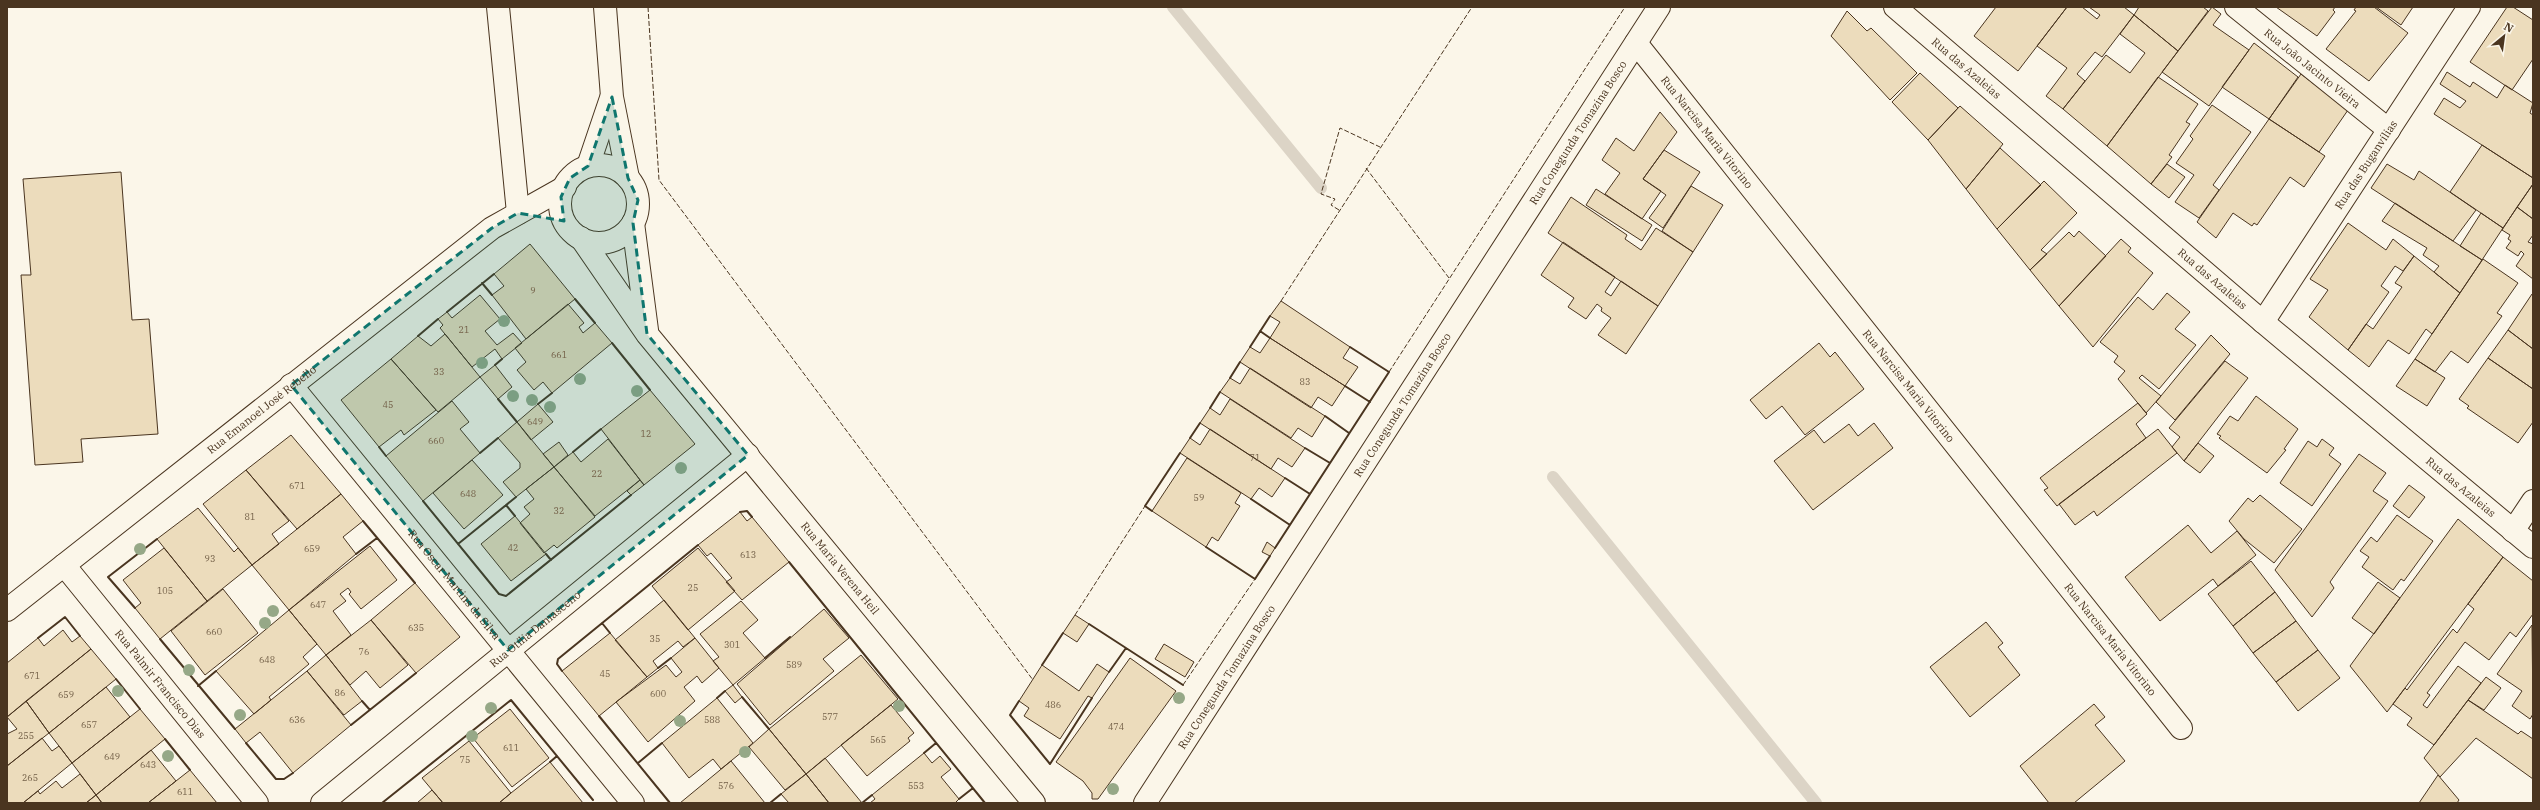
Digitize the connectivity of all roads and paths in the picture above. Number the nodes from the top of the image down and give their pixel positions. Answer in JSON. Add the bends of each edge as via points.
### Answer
{"nodes":[{"id":1,"x":498,"y":7,"type":"edge"},
{"id":2,"x":605,"y":7,"type":"edge"},
{"id":3,"x":1659,"y":7,"type":"edge"},
{"id":4,"x":1895,"y":7,"type":"edge"},
{"id":5,"x":2236,"y":7,"type":"edge"},
{"id":6,"x":2469,"y":7,"type":"edge"},
{"id":7,"x":1636,"y":43,"type":"junction"},
{"id":8,"x":612,"y":97,"type":"junction"},
{"id":9,"x":2389,"y":130,"type":"junction"},
{"id":10,"x":588,"y":166,"type":"junction"},
{"id":11,"x":628,"y":178,"type":"junction"},
{"id":12,"x":564,"y":187,"type":"junction"},
{"id":13,"x":518,"y":212,"type":"junction"},
{"id":14,"x":564,"y":221,"type":"junction"},
{"id":15,"x":633,"y":223,"type":"junction"},
{"id":16,"x":581,"y":238,"type":"junction"},
{"id":17,"x":2263,"y":322,"type":"junction"},
{"id":18,"x":647,"y":334,"type":"junction"},
{"id":19,"x":291,"y":385,"type":"junction"},
{"id":20,"x":748,"y":455,"type":"junction"},
{"id":21,"x":2533,"y":501,"type":"edge"},
{"id":22,"x":2513,"y":531,"type":"junction"},
{"id":23,"x":2533,"y":547,"type":"edge"},
{"id":24,"x":64,"y":565,"type":"junction"},
{"id":25,"x":7,"y":610,"type":"edge"},
{"id":26,"x":508,"y":650,"type":"junction"},
{"id":27,"x":2181,"y":728,"type":"dead end"},
{"id":28,"x":257,"y":803,"type":"edge"},
{"id":29,"x":322,"y":803,"type":"edge"},
{"id":30,"x":633,"y":803,"type":"edge"},
{"id":31,"x":1034,"y":803,"type":"edge"},
{"id":32,"x":1144,"y":803,"type":"edge"}],
"edges":[{"from":1,"to":13,"type":"street"},
{"from":2,"to":8,"type":"street"},
{"from":3,"to":7,"type":"street","name":"Rua Conegunda Tomazina Bosco"},
{"from":4,"to":17,"type":"street","name":"Rua das Azaleias"},
{"from":5,"to":9,"type":"street","name":"Rua João Jacinto Vieira"},
{"from":6,"to":9,"type":"street","name":"Rua das Buganvílias"},
{"from":7,"to":27,"type":"street","name":"Rua Narcisa Maria Vitorino"},
{"from":7,"to":32,"type":"street","name":"Rua Conegunda Tomazina Bosco"},
{"from":8,"to":10,"type":"street"},
{"from":8,"to":11,"type":"street"},
{"from":9,"to":17,"type":"street","name":"Rua das Buganvílias"},
{"from":10,"to":11,"type":"street","via":[[609,166]]},
{"from":10,"to":12,"type":"street","via":[[578,171]]},
{"from":11,"to":15,"type":"street","via":[[638,200],[638,211]]},
{"from":12,"to":13,"type":"street","name":"Rua Emanoel José Rebello"},
{"from":12,"to":14,"type":"street","via":[[561,197]]},
{"from":13,"to":14,"type":"street"},
{"from":13,"to":19,"type":"street","name":"Rua Emanoel José Rebello","via":[[492,228]]},
{"from":14,"to":16,"type":"street"},
{"from":15,"to":16,"type":"street","via":[[616,239],[593,242]]},
{"from":15,"to":18,"type":"street"},
{"from":16,"to":18,"type":"street","name":"Rua Maria Verena Heil"},
{"from":17,"to":22,"type":"street","name":"Rua das Azaleias"},
{"from":18,"to":20,"type":"street","name":"Rua Maria Verena Heil"},
{"from":19,"to":24,"type":"street","name":"Rua Emanoel José Rebello"},
{"from":19,"to":26,"type":"street","name":"Rua Oscar Martins da Silva"},
{"from":20,"to":26,"type":"street","name":"Rua Otília Damasceno"},
{"from":20,"to":31,"type":"street","name":"Rua Maria Verena Heil"},
{"from":21,"to":22,"type":"street"},
{"from":22,"to":23,"type":"street","name":"Rua das Azaleias"},
{"from":24,"to":25,"type":"street","name":"Rua Emanoel José Rebello"},
{"from":24,"to":28,"type":"street","name":"Rua Palmir Francisco Dias"},
{"from":26,"to":29,"type":"street","name":"Rua Otília Damasceno"},
{"from":26,"to":30,"type":"street","name":"Rua Oscar Martins da Silva"}]}
